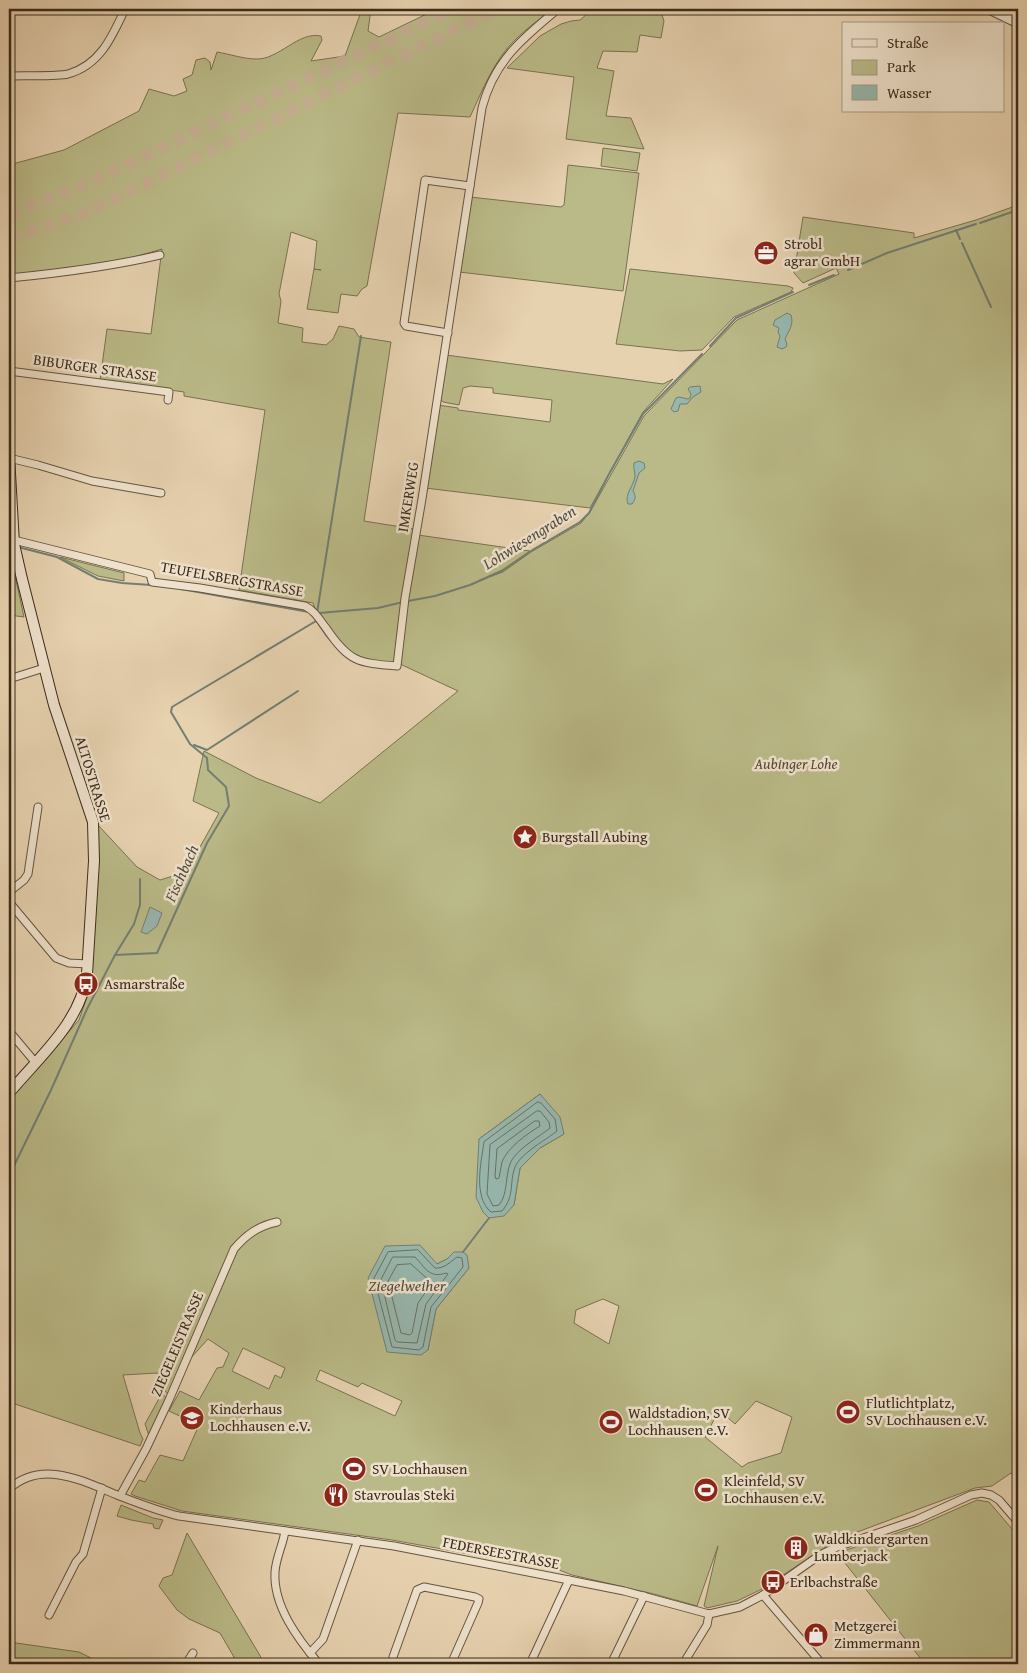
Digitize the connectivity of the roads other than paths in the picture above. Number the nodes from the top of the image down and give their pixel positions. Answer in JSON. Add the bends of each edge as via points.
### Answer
{"nodes":[{"id":1,"x":125,"y":9,"type":"edge"},
{"id":2,"x":558,"y":9,"type":"edge"},
{"id":3,"x":989,"y":9,"type":"edge"},
{"id":4,"x":1018,"y":23,"type":"edge"},
{"id":5,"x":9,"y":76,"type":"edge"},
{"id":6,"x":470,"y":186,"type":"junction"},
{"id":7,"x":160,"y":255,"type":"dead end"},
{"id":8,"x":9,"y":278,"type":"edge"},
{"id":9,"x":448,"y":333,"type":"junction"},
{"id":10,"x":9,"y":371,"type":"edge"},
{"id":11,"x":168,"y":400,"type":"dead end"},
{"id":12,"x":9,"y":457,"type":"edge"},
{"id":13,"x":161,"y":493,"type":"dead end"},
{"id":14,"x":15,"y":544,"type":"junction"},
{"id":15,"x":397,"y":666,"type":"joint"},
{"id":16,"x":44,"y":668,"type":"junction"},
{"id":17,"x":10,"y":679,"type":"edge"},
{"id":18,"x":9,"y":695,"type":"edge"},
{"id":19,"x":38,"y":807,"type":"dead end"},
{"id":20,"x":9,"y":892,"type":"edge"},
{"id":21,"x":9,"y":902,"type":"edge"},
{"id":22,"x":88,"y":964,"type":"junction"},
{"id":23,"x":9,"y":1031,"type":"edge"},
{"id":24,"x":35,"y":1062,"type":"junction"},
{"id":25,"x":9,"y":1093,"type":"edge"},
{"id":26,"x":277,"y":1222,"type":"dead end"},
{"id":27,"x":102,"y":1488,"type":"junction"},
{"id":28,"x":9,"y":1489,"type":"edge"},
{"id":29,"x":120,"y":1496,"type":"junction"},
{"id":30,"x":1018,"y":1522,"type":"edge"},
{"id":31,"x":285,"y":1531,"type":"junction"},
{"id":32,"x":358,"y":1540,"type":"junction"},
{"id":33,"x":569,"y":1580,"type":"junction"},
{"id":34,"x":763,"y":1595,"type":"junction"},
{"id":35,"x":644,"y":1596,"type":"junction"},
{"id":36,"x":709,"y":1614,"type":"junction"},
{"id":37,"x":49,"y":1615,"type":"dead end"},
{"id":38,"x":193,"y":1653,"type":"dead end"},
{"id":39,"x":310,"y":1653,"type":"junction"},
{"id":40,"x":186,"y":1664,"type":"edge"},
{"id":41,"x":319,"y":1664,"type":"edge"},
{"id":42,"x":392,"y":1664,"type":"edge"},
{"id":43,"x":451,"y":1664,"type":"edge"},
{"id":44,"x":530,"y":1664,"type":"edge"},
{"id":45,"x":610,"y":1664,"type":"edge"},
{"id":46,"x":683,"y":1664,"type":"edge"},
{"id":47,"x":822,"y":1664,"type":"edge"}],
"edges":[{"from":1,"to":5,"type":"street","via":[[104,50],[83,67],[67,74]]},
{"from":2,"to":6,"type":"street","name":"IMKERWEG","via":[[522,39],[492,79],[482,108]]},
{"from":3,"to":4,"type":"street"},
{"from":6,"to":9,"type":"street","name":"IMKERWEG"},
{"from":6,"to":9,"type":"street","via":[[425,180],[413,256],[404,323]]},
{"from":7,"to":8,"type":"street","via":[[79,271]]},
{"from":9,"to":15,"type":"street","name":"IMKERWEG","via":[[404,600]]},
{"from":10,"to":11,"type":"street","name":"BIBURGER STRASSE","via":[[169,392]]},
{"from":12,"to":13,"type":"street","via":[[92,481]]},
{"from":12,"to":14,"type":"main road","name":"ALTOSTRASSE"},
{"from":14,"to":15,"type":"street","name":"TEUFELSBERGSTRASSE","via":[[150,574],[152,582],[305,606],[313,610],[338,646],[352,658]]},
{"from":14,"to":16,"type":"main road","name":"ALTOSTRASSE"},
{"from":16,"to":17,"type":"street"},
{"from":16,"to":22,"type":"main road","name":"ALTOSTRASSE","via":[[93,822]]},
{"from":17,"to":18,"type":"street"},
{"from":19,"to":20,"type":"street","via":[[28,874]]},
{"from":21,"to":22,"type":"street","via":[[56,958],[69,963]]},
{"from":22,"to":24,"type":"main road","name":"ALTOSTRASSE","via":[[84,990],[74,1015]]},
{"from":23,"to":24,"type":"street"},
{"from":24,"to":25,"type":"main road","name":"ALTOSTRASSE"},
{"from":26,"to":29,"type":"street","name":"ZIEGELEISTRASSE","via":[[252,1231],[234,1249],[169,1400]]},
{"from":27,"to":28,"type":"street","name":"FEDERSEESTRASSE","via":[[54,1474],[25,1478]]},
{"from":27,"to":29,"type":"street","name":"FEDERSEESTRASSE"},
{"from":27,"to":37,"type":"street","via":[[83,1554]]},
{"from":29,"to":31,"type":"street","name":"FEDERSEESTRASSE","via":[[179,1516]]},
{"from":30,"to":34,"type":"street","name":"FEDERSEESTRASSE","via":[[991,1495],[971,1495],[916,1520],[820,1555]]},
{"from":31,"to":32,"type":"street","name":"FEDERSEESTRASSE"},
{"from":31,"to":39,"type":"street","via":[[277,1556],[276,1589],[283,1610]]},
{"from":32,"to":33,"type":"street","name":"FEDERSEESTRASSE"},
{"from":32,"to":39,"type":"street","via":[[323,1639]]},
{"from":33,"to":35,"type":"street","name":"FEDERSEESTRASSE"},
{"from":33,"to":44,"type":"street"},
{"from":34,"to":36,"type":"street","name":"FEDERSEESTRASSE","via":[[740,1607]]},
{"from":34,"to":47,"type":"street"},
{"from":35,"to":36,"type":"street","name":"FEDERSEESTRASSE"},
{"from":35,"to":45,"type":"street"},
{"from":36,"to":46,"type":"street","via":[[707,1625]]},
{"from":38,"to":40,"type":"street"},
{"from":39,"to":41,"type":"street"},
{"from":42,"to":43,"type":"street","via":[[417,1590],[424,1587],[478,1599]]}]}
